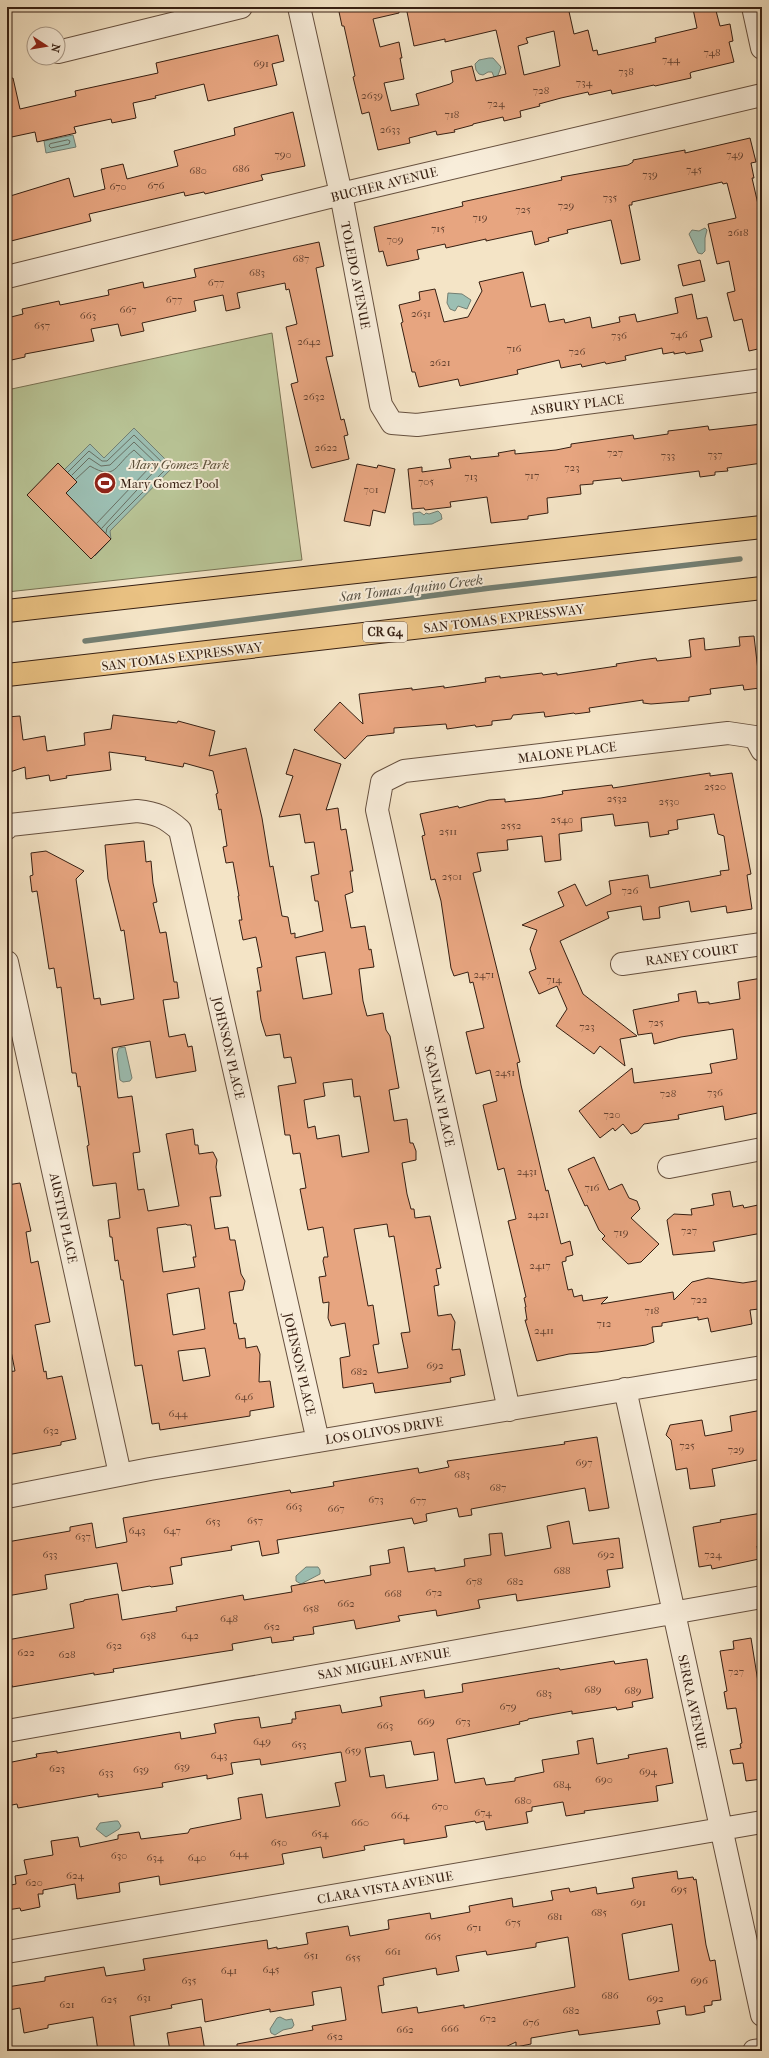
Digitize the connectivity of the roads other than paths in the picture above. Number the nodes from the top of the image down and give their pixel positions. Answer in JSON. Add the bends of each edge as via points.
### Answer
{"nodes":[{"id":1,"x":241,"y":7,"type":"edge"},
{"id":2,"x":300,"y":7,"type":"edge"},
{"id":3,"x":753,"y":7,"type":"edge"},
{"id":4,"x":762,"y":48,"type":"edge"},
{"id":5,"x":66,"y":50,"type":"edge"},
{"id":6,"x":762,"y":94,"type":"edge"},
{"id":7,"x":341,"y":194,"type":"junction"},
{"id":8,"x":7,"y":277,"type":"edge"},
{"id":9,"x":762,"y":380,"type":"edge"},
{"id":10,"x":392,"y":423,"type":"joint"},
{"id":11,"x":762,"y":527,"type":"edge"},
{"id":12,"x":762,"y":588,"type":"edge"},
{"id":13,"x":7,"y":611,"type":"edge"},
{"id":14,"x":7,"y":675,"type":"edge"},
{"id":15,"x":759,"y":743,"type":"edge"},
{"id":16,"x":382,"y":782,"type":"joint"},
{"id":17,"x":7,"y":828,"type":"edge"},
{"id":18,"x":762,"y":944,"type":"edge"},
{"id":19,"x":7,"y":962,"type":"edge"},
{"id":20,"x":622,"y":964,"type":"dead end"},
{"id":21,"x":762,"y":1149,"type":"edge"},
{"id":22,"x":669,"y":1166,"type":"dead end"},
{"id":23,"x":762,"y":1367,"type":"edge"},
{"id":24,"x":625,"y":1389,"type":"junction"},
{"id":25,"x":509,"y":1410,"type":"junction"},
{"id":26,"x":318,"y":1441,"type":"junction"},
{"id":27,"x":120,"y":1474,"type":"junction"},
{"id":28,"x":7,"y":1496,"type":"edge"},
{"id":29,"x":762,"y":1598,"type":"edge"},
{"id":30,"x":674,"y":1612,"type":"junction"},
{"id":31,"x":7,"y":1731,"type":"edge"},
{"id":32,"x":762,"y":1822,"type":"edge"},
{"id":33,"x":720,"y":1830,"type":"junction"},
{"id":34,"x":7,"y":1952,"type":"edge"},
{"id":35,"x":762,"y":2015,"type":"edge"},
{"id":36,"x":762,"y":2050,"type":"edge"},
{"id":37,"x":754,"y":2051,"type":"edge"}],
"edges":[{"from":1,"to":5,"type":"street"},
{"from":2,"to":7,"type":"street","name":"TOLEDO AVENUE"},
{"from":3,"to":4,"type":"street"},
{"from":6,"to":7,"type":"street","name":"BUCHER AVENUE"},
{"from":7,"to":8,"type":"street","name":"BUCHER AVENUE"},
{"from":7,"to":10,"type":"street","name":"TOLEDO AVENUE","via":[[381,405]]},
{"from":9,"to":10,"type":"street","name":"ASBURY PLACE","via":[[417,424]]},
{"from":11,"to":13,"type":"highway"},
{"from":12,"to":14,"type":"highway","name":"SAN TOMAS EXPRESSWAY","number":"CR G4"},
{"from":15,"to":16,"type":"street","name":"MALONE PLACE","via":[[728,733],[404,771]]},
{"from":16,"to":25,"type":"street","name":"SCANLAN PLACE","via":[[377,810]]},
{"from":17,"to":26,"type":"street","name":"JOHNSON PLACE","via":[[137,810],[154,813],[180,830]]},
{"from":18,"to":20,"type":"street","name":"RANEY COURT"},
{"from":19,"to":27,"type":"street","name":"AUSTIN PLACE"},
{"from":21,"to":22,"type":"street"},
{"from":23,"to":24,"type":"street","name":"LOS OLIVOS DRIVE"},
{"from":24,"to":25,"type":"street","name":"LOS OLIVOS DRIVE"},
{"from":24,"to":30,"type":"street","name":"SERRA AVENUE"},
{"from":25,"to":26,"type":"street","name":"LOS OLIVOS DRIVE"},
{"from":26,"to":27,"type":"street","name":"LOS OLIVOS DRIVE"},
{"from":27,"to":28,"type":"street","name":"LOS OLIVOS DRIVE"},
{"from":29,"to":30,"type":"street","name":"SAN MIGUEL AVENUE"},
{"from":30,"to":31,"type":"street","name":"SAN MIGUEL AVENUE"},
{"from":30,"to":33,"type":"street","name":"SERRA AVENUE"},
{"from":32,"to":33,"type":"street","name":"CLARA VISTA AVENUE"},
{"from":33,"to":34,"type":"street","name":"CLARA VISTA AVENUE"},
{"from":33,"to":35,"type":"street","name":"SERRA AVENUE"},
{"from":36,"to":37,"type":"street"}]}
